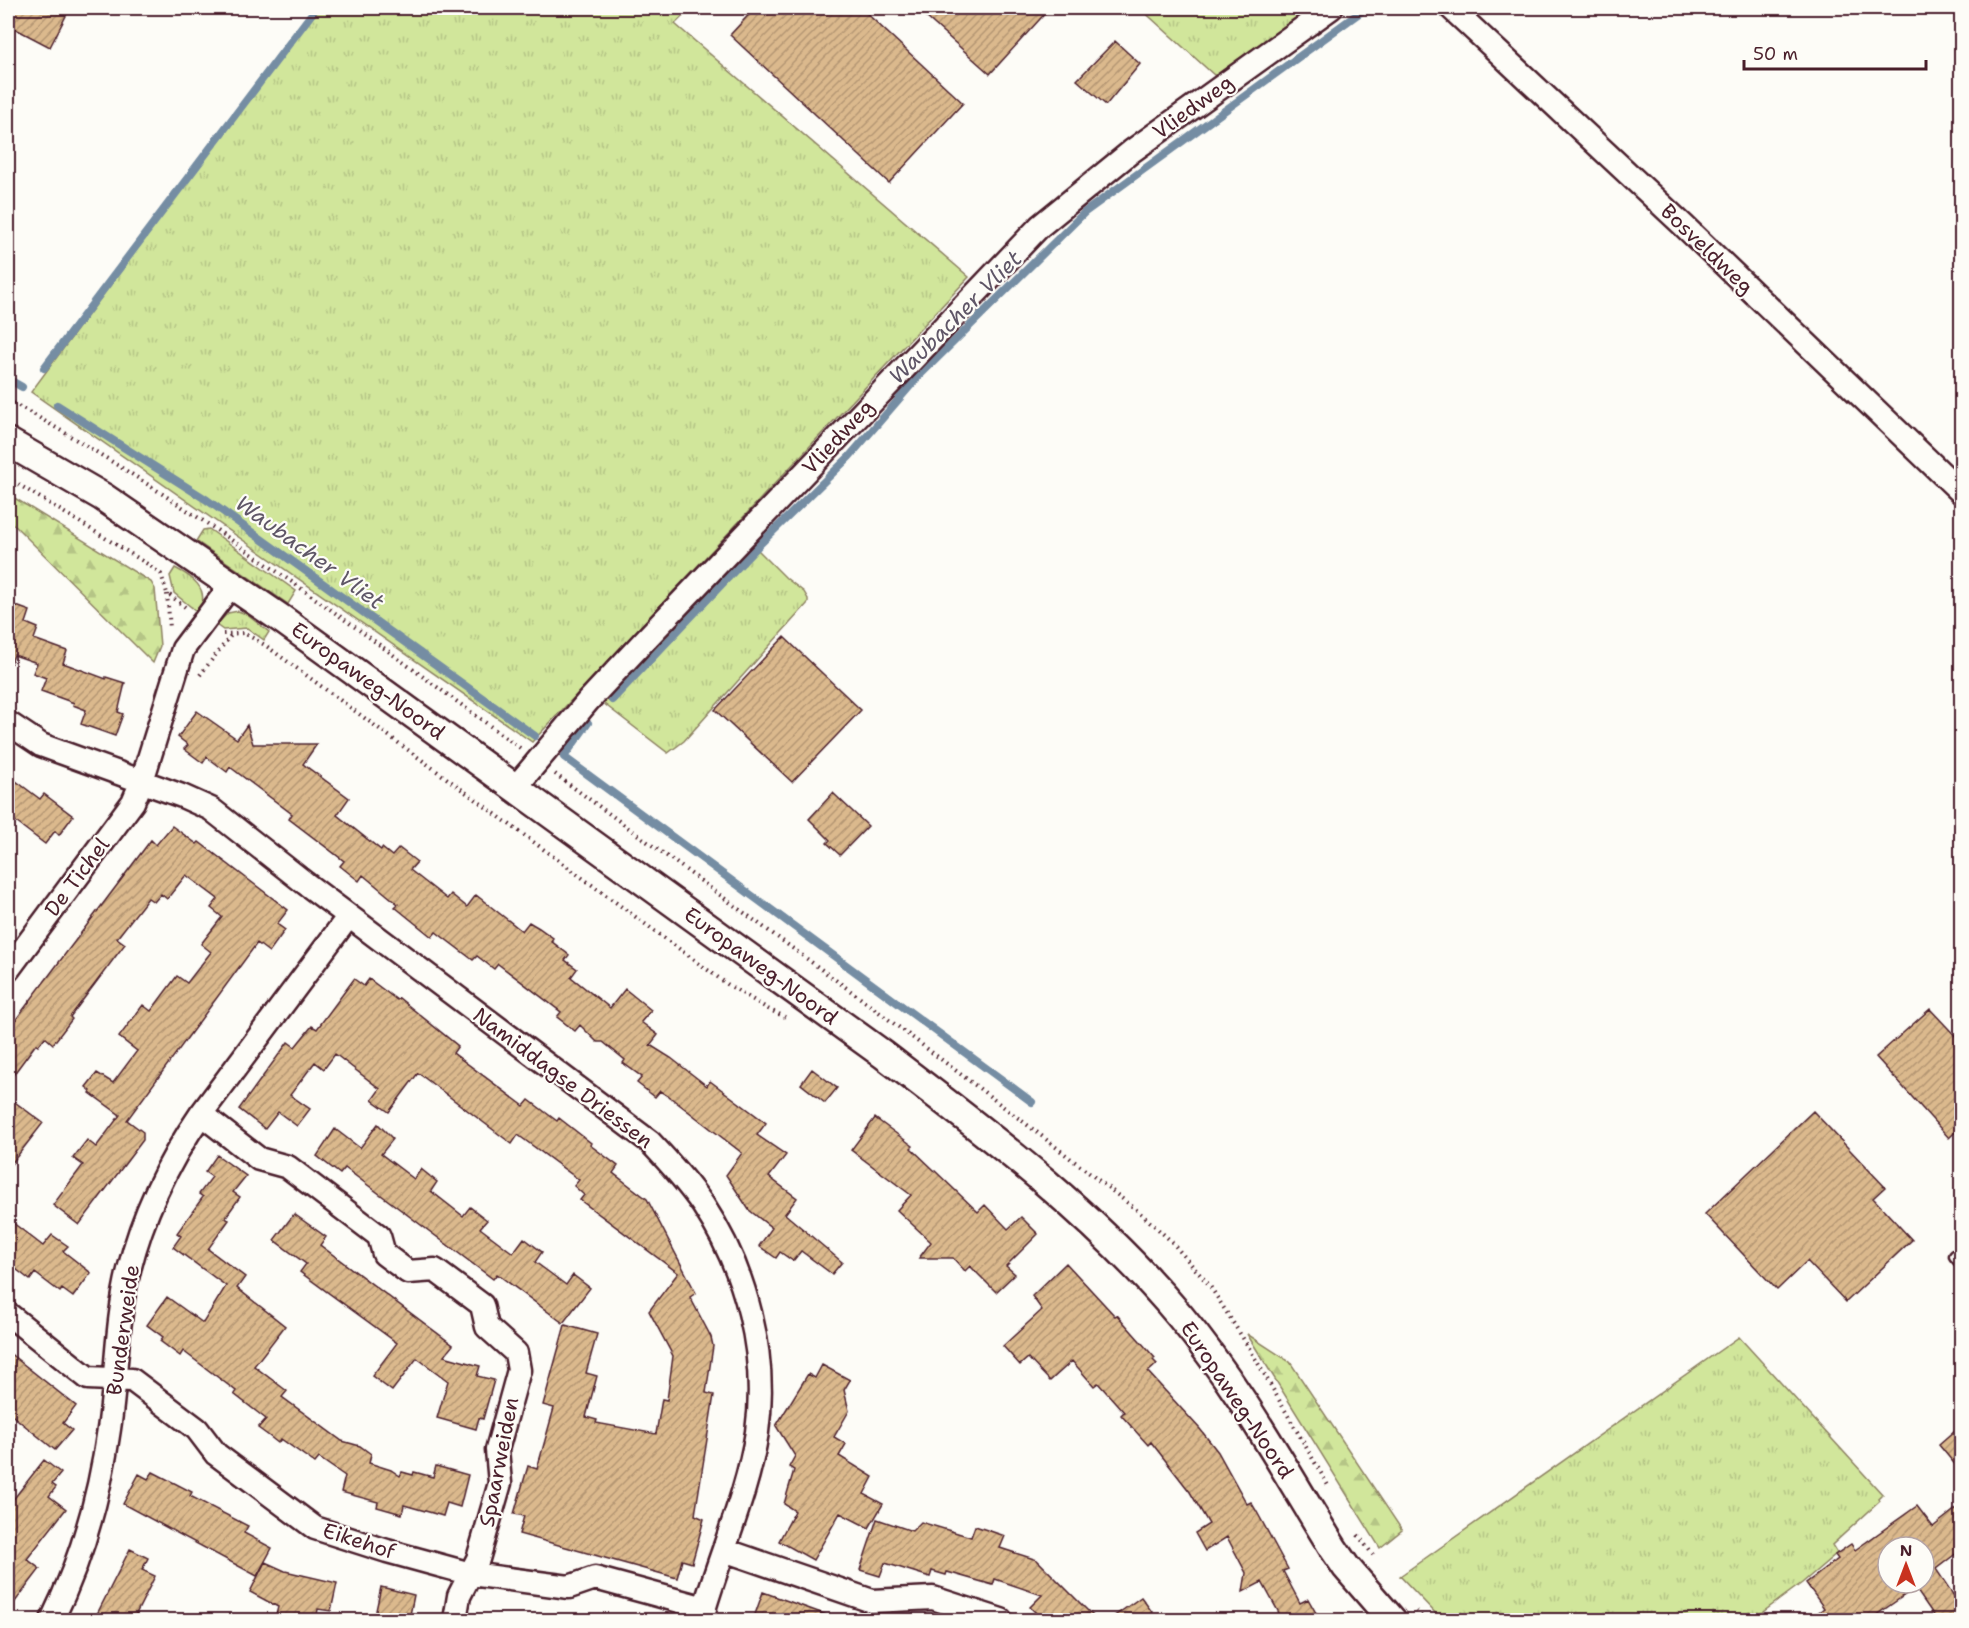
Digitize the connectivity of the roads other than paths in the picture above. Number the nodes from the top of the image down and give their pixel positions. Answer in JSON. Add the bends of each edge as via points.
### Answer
{"nodes":[{"id":1,"x":1331,"y":8,"type":"edge"},
{"id":2,"x":1451,"y":8,"type":"edge"},
{"id":3,"x":8,"y":442,"type":"edge"},
{"id":4,"x":1962,"y":493,"type":"edge"},
{"id":5,"x":232,"y":584,"type":"junction"},
{"id":6,"x":8,"y":723,"type":"edge"},
{"id":7,"x":142,"y":781,"type":"junction"},
{"id":8,"x":515,"y":788,"type":"junction"},
{"id":9,"x":349,"y":916,"type":"junction"},
{"id":10,"x":8,"y":970,"type":"edge"},
{"id":11,"x":201,"y":1114,"type":"junction"},
{"id":12,"x":1962,"y":1251,"type":"edge"},
{"id":13,"x":1962,"y":1264,"type":"edge"},
{"id":14,"x":8,"y":1314,"type":"edge"},
{"id":15,"x":115,"y":1378,"type":"junction"},
{"id":16,"x":724,"y":1550,"type":"junction"},
{"id":17,"x":471,"y":1574,"type":"junction"},
{"id":18,"x":703,"y":1614,"type":"edge"},
{"id":19,"x":52,"y":1620,"type":"edge"},
{"id":20,"x":455,"y":1620,"type":"edge"},
{"id":21,"x":1001,"y":1620,"type":"edge"},
{"id":22,"x":1392,"y":1620,"type":"edge"}],
"edges":[{"from":1,"to":8,"type":"street","name":"Vliedweg","via":[[1132,151],[1040,226],[588,701]]},
{"from":2,"to":4,"type":"street","name":"Bosveldweg"},
{"from":3,"to":5,"type":"street","name":"Europaweg-Noord","via":[[104,497]]},
{"from":5,"to":7,"type":"street","name":"De Tichel","via":[[180,656]]},
{"from":5,"to":8,"type":"street","name":"Europaweg-Noord"},
{"from":6,"to":7,"type":"street","via":[[41,745]]},
{"from":7,"to":9,"type":"street","name":"Namiddagse Driessen","via":[[211,809]]},
{"from":7,"to":10,"type":"street","name":"De Tichel","via":[[124,816]]},
{"from":8,"to":22,"type":"street","name":"Europaweg-Noord","via":[[966,1117],[1060,1193],[1108,1238],[1181,1317],[1222,1371],[1333,1548]]},
{"from":9,"to":11,"type":"street","name":"Bunderweide"},
{"from":9,"to":16,"type":"street","name":"Namiddagse Driessen","via":[[650,1142],[703,1206],[727,1247],[742,1286],[760,1376],[757,1432]]},
{"from":11,"to":15,"type":"street","name":"Bunderweide","via":[[178,1146],[142,1224],[121,1309]]},
{"from":11,"to":17,"type":"street","name":"Spaarweiden","via":[[259,1159],[288,1167],[379,1236],[384,1254],[408,1272],[435,1270],[482,1305],[486,1327],[516,1353],[519,1370],[497,1450],[500,1483]]},
{"from":12,"to":13,"type":"lane","via":[[1955,1256]]},
{"from":14,"to":15,"type":"street","name":"Eikehof","via":[[88,1378]]},
{"from":15,"to":17,"type":"street","name":"Eikehof","via":[[132,1380],[197,1429],[216,1455],[315,1528]]},
{"from":15,"to":19,"type":"street","name":"Bunderweide","via":[[109,1431],[91,1514]]},
{"from":16,"to":18,"type":"street","name":"Namiddagse Driessen"},
{"from":16,"to":21,"type":"street","via":[[872,1601],[933,1598]]},
{"from":17,"to":18,"type":"street","name":"Eikehof","via":[[568,1587],[595,1578]]},
{"from":17,"to":20,"type":"street","name":"Spaarweiden","via":[[459,1596]]}]}
